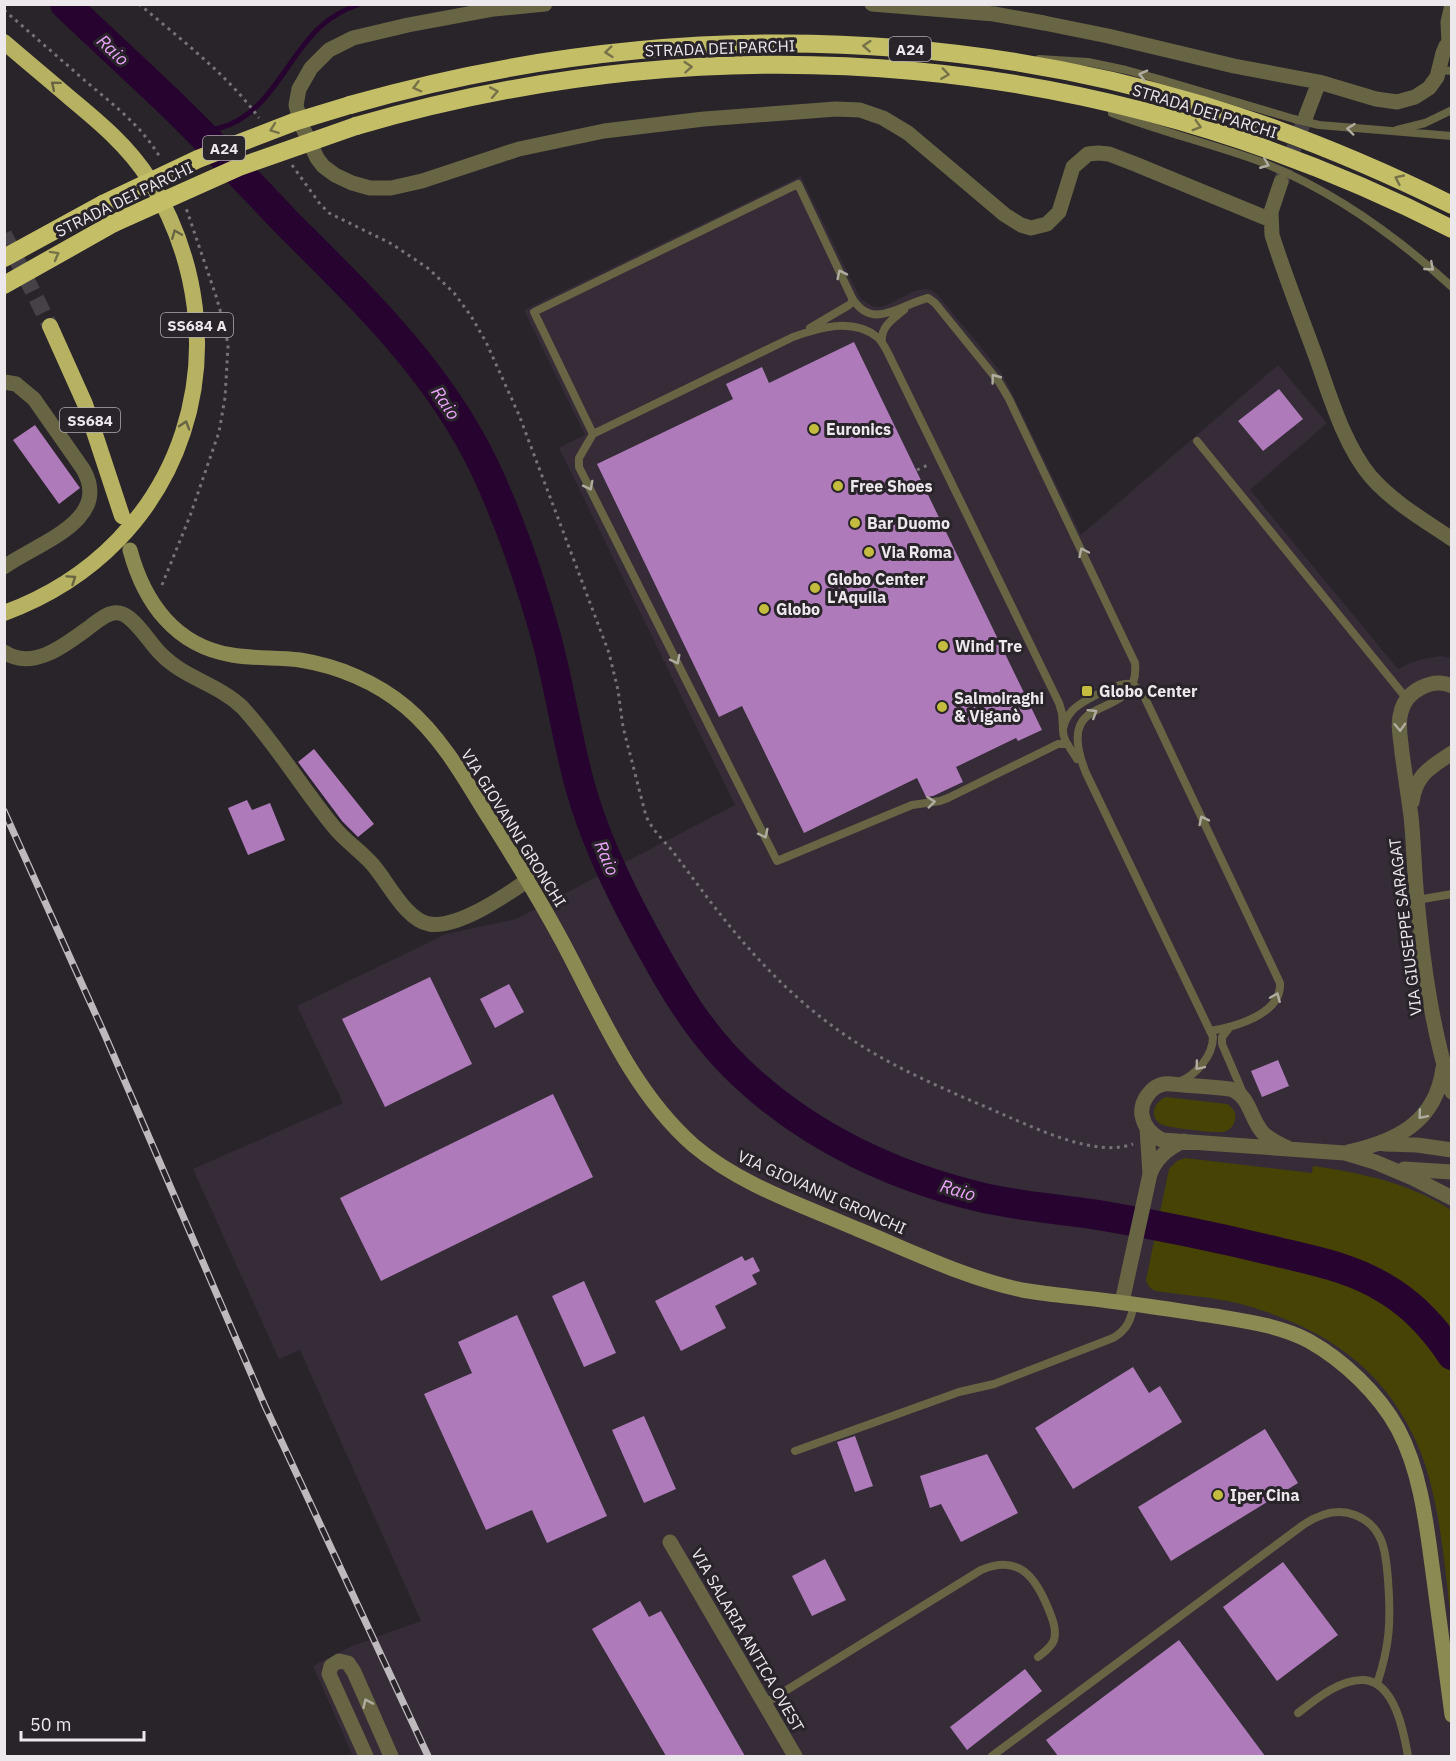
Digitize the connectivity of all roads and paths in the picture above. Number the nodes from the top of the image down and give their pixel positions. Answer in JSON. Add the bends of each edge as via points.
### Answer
{"nodes":[{"id":1,"x":139,"y":4,"type":"edge"},
{"id":2,"x":545,"y":4,"type":"edge"},
{"id":3,"x":872,"y":4,"type":"edge"},
{"id":4,"x":1452,"y":5,"type":"edge"},
{"id":5,"x":4,"y":42,"type":"edge"},
{"id":6,"x":1450,"y":42,"type":"edge"},
{"id":7,"x":967,"y":54,"type":"junction"},
{"id":8,"x":1445,"y":71,"type":"edge"},
{"id":9,"x":1319,"y":82,"type":"junction"},
{"id":10,"x":1051,"y":90,"type":"junction"},
{"id":11,"x":1452,"y":110,"type":"edge"},
{"id":12,"x":1306,"y":116,"type":"tunnel mouth"},
{"id":13,"x":263,"y":125,"type":"dead end"},
{"id":14,"x":1385,"y":131,"type":"junction"},
{"id":15,"x":1452,"y":136,"type":"edge"},
{"id":16,"x":289,"y":161,"type":"dead end"},
{"id":17,"x":1281,"y":182,"type":"tunnel mouth"},
{"id":18,"x":1452,"y":205,"type":"edge"},
{"id":19,"x":1271,"y":220,"type":"junction"},
{"id":20,"x":1452,"y":229,"type":"edge"},
{"id":21,"x":4,"y":258,"type":"edge"},
{"id":22,"x":4,"y":285,"type":"edge"},
{"id":23,"x":1452,"y":287,"type":"edge"},
{"id":24,"x":852,"y":298,"type":"junction"},
{"id":25,"x":912,"y":304,"type":"junction"},
{"id":26,"x":50,"y":326,"type":"tunnel mouth"},
{"id":27,"x":793,"y":337,"type":"junction"},
{"id":28,"x":882,"y":342,"type":"junction"},
{"id":29,"x":4,"y":382,"type":"edge"},
{"id":30,"x":593,"y":434,"type":"junction"},
{"id":31,"x":1197,"y":441,"type":"dead end"},
{"id":32,"x":122,"y":516,"type":"dead end"},
{"id":33,"x":1452,"y":539,"type":"edge"},
{"id":34,"x":130,"y":550,"type":"dead end"},
{"id":35,"x":4,"y":567,"type":"edge"},
{"id":36,"x":4,"y":613,"type":"edge"},
{"id":37,"x":4,"y":652,"type":"edge"},
{"id":38,"x":1136,"y":673,"type":"junction"},
{"id":39,"x":1133,"y":685,"type":"junction"},
{"id":40,"x":1452,"y":686,"type":"edge"},
{"id":41,"x":1144,"y":696,"type":"junction"},
{"id":42,"x":1407,"y":699,"type":"junction"},
{"id":43,"x":1063,"y":728,"type":"junction"},
{"id":44,"x":1068,"y":745,"type":"junction"},
{"id":45,"x":1452,"y":753,"type":"edge"},
{"id":46,"x":1086,"y":773,"type":"junction"},
{"id":47,"x":1411,"y":820,"type":"junction"},
{"id":48,"x":528,"y":880,"type":"junction"},
{"id":49,"x":1452,"y":894,"type":"edge"},
{"id":50,"x":1417,"y":900,"type":"junction"},
{"id":51,"x":1230,"y":1028,"type":"junction"},
{"id":52,"x":1210,"y":1031,"type":"junction"},
{"id":53,"x":1223,"y":1048,"type":"junction"},
{"id":54,"x":1444,"y":1064,"type":"junction"},
{"id":55,"x":1165,"y":1084,"type":"junction"},
{"id":56,"x":1452,"y":1092,"type":"edge"},
{"id":57,"x":1248,"y":1107,"type":"junction"},
{"id":58,"x":1148,"y":1133,"type":"junction"},
{"id":59,"x":1184,"y":1141,"type":"junction"},
{"id":60,"x":1227,"y":1145,"type":"junction"},
{"id":61,"x":1376,"y":1145,"type":"junction"},
{"id":62,"x":1288,"y":1148,"type":"junction"},
{"id":63,"x":1452,"y":1150,"type":"edge"},
{"id":64,"x":1345,"y":1153,"type":"junction"},
{"id":65,"x":1375,"y":1162,"type":"junction"},
{"id":66,"x":1452,"y":1172,"type":"edge"},
{"id":67,"x":1150,"y":1174,"type":"junction"},
{"id":68,"x":1452,"y":1198,"type":"edge"},
{"id":69,"x":1128,"y":1303,"type":"junction"},
{"id":70,"x":795,"y":1451,"type":"dead end"},
{"id":71,"x":670,"y":1542,"type":"dead end"},
{"id":72,"x":1038,"y":1657,"type":"dead end"},
{"id":73,"x":1377,"y":1684,"type":"junction"},
{"id":74,"x":764,"y":1704,"type":"junction"},
{"id":75,"x":1298,"y":1713,"type":"dead end"},
{"id":76,"x":1452,"y":1715,"type":"edge"},
{"id":77,"x":366,"y":1756,"type":"edge"},
{"id":78,"x":391,"y":1756,"type":"edge"},
{"id":79,"x":795,"y":1756,"type":"edge"},
{"id":80,"x":992,"y":1756,"type":"edge"},
{"id":81,"x":1408,"y":1756,"type":"edge"}],
"edges":[{"from":1,"to":13,"type":"path","via":[[245,101]]},
{"from":2,"to":19,"type":"street","via":[[408,24],[353,38],[329,50],[311,68],[296,105],[317,158],[335,175],[352,183],[391,188],[519,149],[604,131],[704,119],[860,110],[892,122],[908,133],[1005,215],[1031,228],[1054,219],[1073,167],[1088,154],[1098,153],[1135,164]]},
{"from":3,"to":9,"type":"street","via":[[993,14]]},
{"from":4,"to":6,"type":"street","via":[[1448,22]]},
{"from":36,"to":5,"type":"highway","number":"SS684 A","one_way":true,"via":[[61,586],[89,567],[123,535],[152,497],[188,416],[198,337],[187,262],[171,220],[148,178],[108,130]]},
{"from":6,"to":8,"type":"street","via":[[1443,52]]},
{"from":14,"to":7,"type":"lane","one_way":true,"via":[[1293,119],[1088,62]]},
{"from":18,"to":7,"type":"highway","name":"STRADA DEI PARCHI","number":"A24","one_way":true,"via":[[1362,162],[1203,105],[1086,75]]},
{"from":7,"to":21,"type":"highway","name":"STRADA DEI PARCHI","number":"A24","one_way":true,"bridge":true,"via":[[806,43],[726,43],[605,52],[490,71],[350,105],[238,143],[103,204]]},
{"from":8,"to":9,"type":"street","via":[[1429,88],[1397,102]]},
{"from":9,"to":12,"type":"street"},
{"from":10,"to":20,"type":"highway","name":"STRADA DEI PARCHI","number":"A24","one_way":true,"via":[[1253,143],[1363,186]]},
{"from":22,"to":10,"type":"highway","name":"STRADA DEI PARCHI","number":"A24","one_way":true,"bridge":true,"via":[[114,223],[239,166],[403,113],[529,86],[695,66],[814,64],[933,72]]},
{"from":10,"to":23,"type":"lane","one_way":true,"via":[[1286,173],[1362,215]]},
{"from":11,"to":14,"type":"lane","via":[[1425,123]]},
{"from":14,"to":15,"type":"lane"},
{"from":16,"to":58,"type":"path","via":[[329,213],[392,244],[429,269],[454,293],[476,324],[519,415],[600,625],[646,816],[732,931],[812,1010],[851,1040],[890,1062],[956,1094],[1073,1141],[1125,1147]]},
{"from":17,"to":19,"type":"street"},
{"from":19,"to":33,"type":"street","via":[[1272,235],[1336,413],[1355,453],[1370,476],[1400,504]]},
{"from":24,"to":25,"type":"lane","via":[[872,314],[886,314]]},
{"from":24,"to":27,"type":"lane","via":[[849,305]]},
{"from":24,"to":30,"type":"lane","one_way":true,"via":[[798,184],[534,312]]},
{"from":25,"to":28,"type":"lane","via":[[884,329]]},
{"from":38,"to":25,"type":"lane","one_way":true,"via":[[1132,654],[999,382],[935,303],[928,298]]},
{"from":26,"to":32,"type":"highway","number":"SS684","via":[[85,404]]},
{"from":27,"to":28,"type":"lane","via":[[831,326],[847,326],[871,333]]},
{"from":27,"to":30,"type":"lane"},
{"from":28,"to":43,"type":"lane","via":[[1059,703]]},
{"from":29,"to":35,"type":"street","via":[[16,384],[34,399],[83,469],[91,494],[86,511],[75,523]]},
{"from":30,"to":44,"type":"lane","one_way":true,"via":[[579,458],[579,466],[777,861],[906,807],[948,798],[1058,744]]},
{"from":31,"to":42,"type":"lane"},
{"from":34,"to":48,"type":"main road","name":"VIA GIOVANNI GRONCHI","via":[[148,596],[166,620],[190,639],[225,654],[328,666],[372,684],[400,702],[444,750]]},
{"from":37,"to":48,"type":"street","via":[[16,658],[37,657],[63,645],[106,615],[122,613],[169,662],[242,706],[333,826],[374,866],[416,919],[432,924],[452,921],[491,904]]},
{"from":38,"to":39,"type":"lane"},
{"from":38,"to":41,"type":"lane"},
{"from":39,"to":41,"type":"lane"},
{"from":39,"to":43,"type":"lane","via":[[1122,683],[1087,700],[1070,712]]},
{"from":46,"to":39,"type":"lane","one_way":true,"via":[[1076,739],[1082,721],[1126,695]]},
{"from":40,"to":42,"type":"street","via":[[1426,685]]},
{"from":51,"to":41,"type":"lane","one_way":true,"via":[[1272,1006],[1279,996],[1280,983]]},
{"from":42,"to":47,"type":"street","name":"VIA GIUSEPPE SARAGAT","one_way":true,"via":[[1399,724]]},
{"from":43,"to":44,"type":"lane"},
{"from":44,"to":46,"type":"lane"},
{"from":45,"to":47,"type":"street","name":"VIA GIUSEPPE SARAGAT","via":[[1418,780]]},
{"from":46,"to":52,"type":"lane"},
{"from":47,"to":50,"type":"street","name":"VIA GIUSEPPE SARAGAT"},
{"from":48,"to":69,"type":"main road","name":"VIA GIOVANNI GRONCHI","via":[[645,1092],[675,1127],[714,1161],[777,1194],[964,1273],[1023,1290]]},
{"from":49,"to":50,"type":"lane"},
{"from":50,"to":54,"type":"street","name":"VIA GIUSEPPE SARAGAT","via":[[1433,1018]]},
{"from":51,"to":52,"type":"lane"},
{"from":51,"to":53,"type":"lane","via":[[1222,1037]]},
{"from":52,"to":53,"type":"lane"},
{"from":52,"to":55,"type":"lane","one_way":true,"via":[[1212,1045],[1200,1066],[1187,1078]]},
{"from":53,"to":57,"type":"lane"},
{"from":54,"to":56,"type":"street","name":"VIA GIUSEPPE SARAGAT"},
{"from":54,"to":61,"type":"street","name":"VIA GIUSEPPE SARAGAT","one_way":true,"via":[[1438,1088],[1424,1114],[1402,1133]]},
{"from":55,"to":57,"type":"street","name":"VIA GIUSEPPE SARAGAT","via":[[1236,1090]]},
{"from":55,"to":58,"type":"street","via":[[1154,1089],[1144,1102],[1142,1115]]},
{"from":57,"to":60,"type":"street","via":[[1248,1125],[1243,1136]]},
{"from":57,"to":62,"type":"street","name":"VIA GIUSEPPE SARAGAT","via":[[1263,1133]]},
{"from":58,"to":59,"type":"street","name":"VIA GIUSEPPE SARAGAT","via":[[1162,1140]]},
{"from":58,"to":67,"type":"street"},
{"from":59,"to":60,"type":"street","name":"VIA GIUSEPPE SARAGAT"},
{"from":59,"to":67,"type":"street","via":[[1161,1156]]},
{"from":60,"to":62,"type":"street","name":"VIA GIUSEPPE SARAGAT"},
{"from":61,"to":63,"type":"street","name":"VIA GIUSEPPE SARAGAT","via":[[1409,1144]]},
{"from":61,"to":64,"type":"street","name":"VIA GIUSEPPE SARAGAT"},
{"from":62,"to":64,"type":"street","name":"VIA GIUSEPPE SARAGAT"},
{"from":64,"to":65,"type":"street","name":"VIA GIUSEPPE SARAGAT"},
{"from":65,"to":66,"type":"street","name":"VIA GIUSEPPE SARAGAT","via":[[1419,1171]]},
{"from":65,"to":68,"type":"street","name":"VIA GIUSEPPE SARAGAT"},
{"from":67,"to":69,"type":"street","via":[[1129,1270]]},
{"from":69,"to":70,"type":"lane","via":[[1128,1326],[1113,1338],[994,1384],[959,1392]]},
{"from":69,"to":76,"type":"main road","name":"VIA GIOVANNI GRONCHI","via":[[1257,1323],[1306,1339],[1371,1390],[1398,1429],[1414,1469],[1426,1523]]},
{"from":71,"to":74,"type":"street","name":"VIA SALARIA ANTICA OVEST"},
{"from":72,"to":74,"type":"lane","via":[[1055,1636],[1049,1610],[1028,1574],[1021,1568],[1000,1564],[981,1570]]},
{"from":73,"to":75,"type":"lane","via":[[1364,1680],[1345,1684]]},
{"from":73,"to":80,"type":"lane","via":[[1391,1616],[1384,1544],[1373,1527],[1359,1517],[1343,1512],[1324,1514],[1303,1525]]},
{"from":73,"to":81,"type":"lane","via":[[1395,1709]]},
{"from":74,"to":79,"type":"street","name":"VIA SALARIA ANTICA OVEST"},
{"from":78,"to":77,"type":"street","one_way":true,"via":[[354,1672],[348,1663],[339,1661],[331,1666],[330,1678]]}]}
